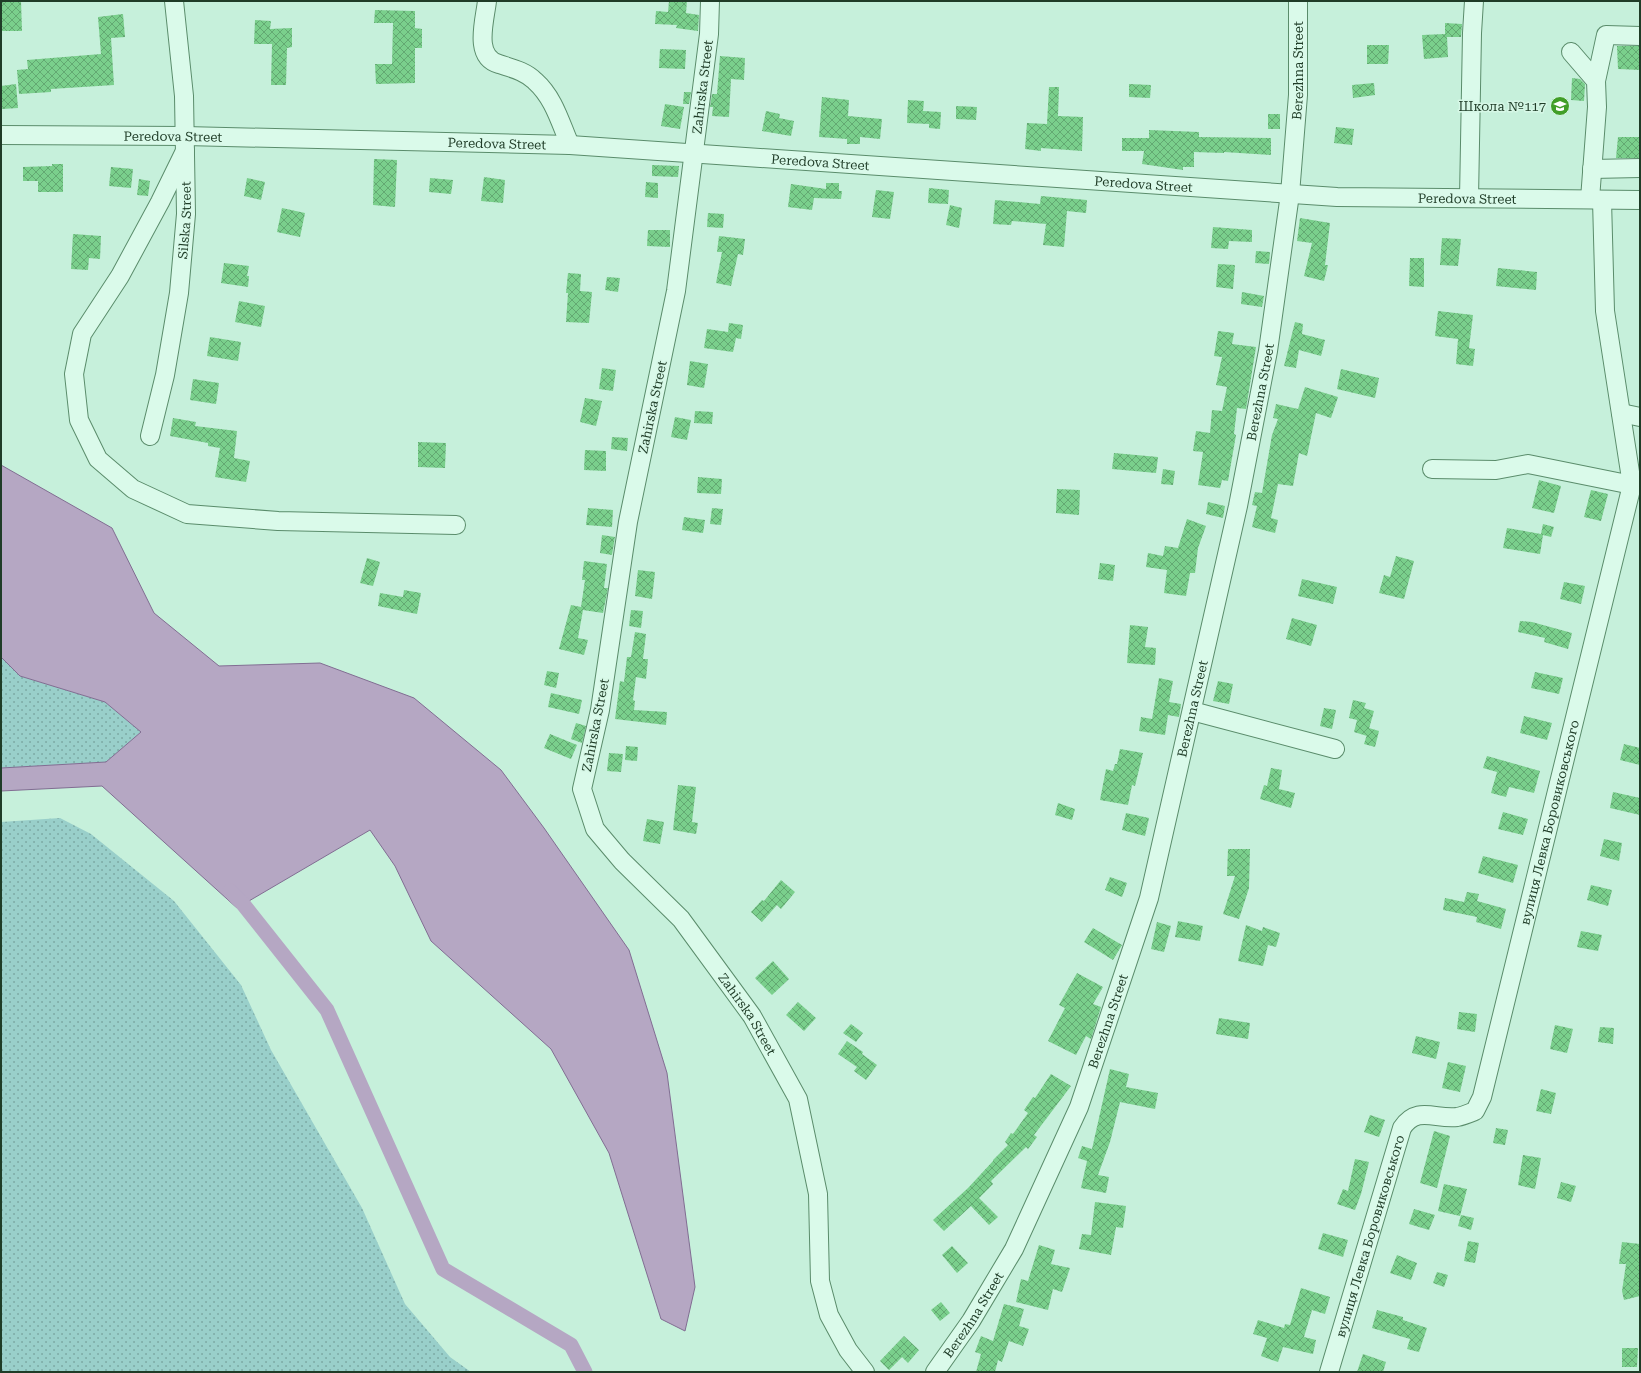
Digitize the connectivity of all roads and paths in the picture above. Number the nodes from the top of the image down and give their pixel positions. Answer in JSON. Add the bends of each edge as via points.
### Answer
{"nodes":[{"id":1,"x":174,"y":1,"type":"edge"},
{"id":2,"x":487,"y":1,"type":"edge"},
{"id":3,"x":710,"y":1,"type":"edge"},
{"id":4,"x":1298,"y":1,"type":"edge"},
{"id":5,"x":1474,"y":1,"type":"edge"},
{"id":6,"x":1640,"y":36,"type":"edge"},
{"id":7,"x":1571,"y":52,"type":"dead end"},
{"id":8,"x":1596,"y":81,"type":"junction"},
{"id":9,"x":1,"y":135,"type":"edge"},
{"id":10,"x":185,"y":143,"type":"junction"},
{"id":11,"x":570,"y":145,"type":"junction"},
{"id":12,"x":694,"y":153,"type":"junction"},
{"id":13,"x":1640,"y":168,"type":"edge"},
{"id":14,"x":1592,"y":169,"type":"junction"},
{"id":15,"x":1290,"y":194,"type":"junction"},
{"id":16,"x":1469,"y":198,"type":"junction"},
{"id":17,"x":1596,"y":200,"type":"junction"},
{"id":18,"x":1640,"y":200,"type":"edge"},
{"id":19,"x":1621,"y":413,"type":"junction"},
{"id":20,"x":1640,"y":417,"type":"edge"},
{"id":21,"x":150,"y":436,"type":"dead end"},
{"id":22,"x":1432,"y":469,"type":"dead end"},
{"id":23,"x":1632,"y":485,"type":"junction"},
{"id":24,"x":456,"y":525,"type":"dead end"},
{"id":25,"x":1192,"y":712,"type":"junction"},
{"id":26,"x":1335,"y":749,"type":"dead end"},
{"id":27,"x":865,"y":1372,"type":"edge"},
{"id":28,"x":935,"y":1372,"type":"edge"},
{"id":29,"x":1329,"y":1372,"type":"edge"}],
"edges":[{"from":1,"to":10,"type":"street","name":"Silska Street","via":[[184,96]]},
{"from":2,"to":11,"type":"street","via":[[482,43],[487,56],[497,64],[527,75],[545,90]]},
{"from":3,"to":12,"type":"street","name":"Zahirska Street","via":[[709,34]]},
{"from":4,"to":15,"type":"street","name":"Berezhna Street","via":[[1298,95]]},
{"from":5,"to":16,"type":"street"},
{"from":6,"to":8,"type":"street","name":"вулиця Левка Боровиковського","via":[[1606,35]]},
{"from":7,"to":8,"type":"street"},
{"from":8,"to":14,"type":"street","name":"вулиця Левка Боровиковського","via":[[1597,107]]},
{"from":9,"to":10,"type":"street","name":"Peredova Street"},
{"from":10,"to":11,"type":"street","name":"Peredova Street"},
{"from":10,"to":21,"type":"street","name":"Silska Street","via":[[186,214],[179,293],[165,375]]},
{"from":10,"to":24,"type":"street","via":[[160,202],[120,276],[82,334],[74,374],[79,420],[98,459],[133,490],[187,514],[278,521]]},
{"from":11,"to":12,"type":"street","name":"Peredova Street"},
{"from":12,"to":15,"type":"street","name":"Peredova Street"},
{"from":12,"to":27,"type":"street","name":"Zahirska Street","via":[[676,291],[628,522],[600,710],[582,789],[595,829],[622,861],[681,919],[752,1016],[798,1099],[818,1194],[820,1281],[829,1315],[848,1350]]},
{"from":13,"to":14,"type":"street"},
{"from":14,"to":17,"type":"street","name":"вулиця Левка Боровиковського"},
{"from":15,"to":16,"type":"street","name":"Peredova Street"},
{"from":15,"to":25,"type":"street","name":"Berezhna Street","via":[[1268,351],[1238,506]]},
{"from":16,"to":17,"type":"street","name":"Peredova Street"},
{"from":17,"to":18,"type":"street","name":"Peredova Street"},
{"from":17,"to":19,"type":"street","name":"вулиця Левка Боровиковського","via":[[1605,311]]},
{"from":19,"to":20,"type":"street"},
{"from":19,"to":23,"type":"street","name":"вулиця Левка Боровиковського"},
{"from":22,"to":23,"type":"street","via":[[1496,470],[1528,464]]},
{"from":23,"to":29,"type":"street","name":"вулиця Левка Боровиковського","via":[[1482,1097],[1476,1111],[1457,1117],[1427,1114],[1413,1116],[1402,1128]]},
{"from":25,"to":26,"type":"street"},
{"from":25,"to":28,"type":"street","name":"Berezhna Street","via":[[1149,898],[1078,1107],[1014,1249],[971,1321]]}]}
